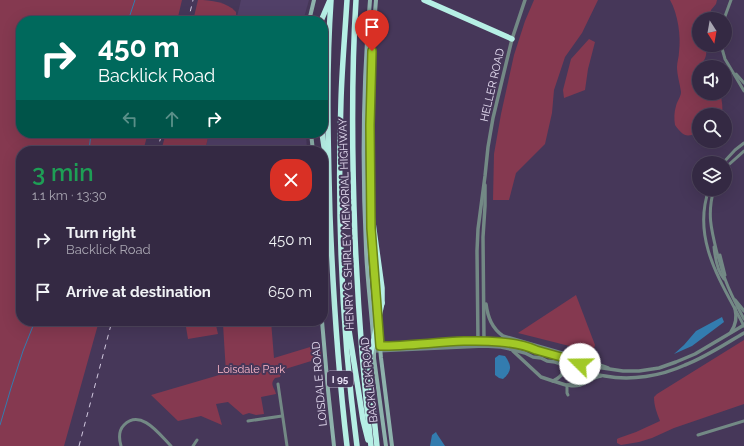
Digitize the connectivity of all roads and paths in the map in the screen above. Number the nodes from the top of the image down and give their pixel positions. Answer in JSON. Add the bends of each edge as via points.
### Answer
{"nodes":[{"id":1,"x":314,"y":0,"type":"edge"},
{"id":2,"x":331,"y":0,"type":"edge"},
{"id":3,"x":347,"y":0,"type":"edge"},
{"id":4,"x":356,"y":0,"type":"edge"},
{"id":5,"x":370,"y":0,"type":"edge"},
{"id":6,"x":376,"y":0,"type":"edge"},
{"id":7,"x":424,"y":0,"type":"edge"},
{"id":8,"x":525,"y":0,"type":"edge"},
{"id":9,"x":731,"y":0,"type":"edge"},
{"id":10,"x":727,"y":12,"type":"edge"},
{"id":11,"x":310,"y":16,"type":"edge"},
{"id":12,"x":323,"y":16,"type":"edge"},
{"id":13,"x":512,"y":39,"type":"junction"},
{"id":14,"x":723,"y":52,"type":"edge"},
{"id":15,"x":733,"y":72,"type":"junction"},
{"id":16,"x":744,"y":84,"type":"edge"},
{"id":17,"x":744,"y":91,"type":"edge"},
{"id":18,"x":744,"y":143,"type":"edge"},
{"id":19,"x":744,"y":151,"type":"edge"},
{"id":20,"x":729,"y":156,"type":"edge"},
{"id":21,"x":732,"y":162,"type":"edge"},
{"id":22,"x":328,"y":165,"type":"edge"},
{"id":23,"x":329,"y":170,"type":"junction"},
{"id":24,"x":486,"y":176,"type":"junction"},
{"id":25,"x":707,"y":196,"type":"edge"},
{"id":26,"x":712,"y":196,"type":"edge"},
{"id":27,"x":370,"y":201,"type":"junction"},
{"id":28,"x":342,"y":267,"type":"junction"},
{"id":29,"x":484,"y":289,"type":"junction"},
{"id":30,"x":735,"y":300,"type":"junction"},
{"id":31,"x":735,"y":308,"type":"junction"},
{"id":32,"x":744,"y":311,"type":"edge"},
{"id":33,"x":744,"y":319,"type":"edge"},
{"id":34,"x":322,"y":326,"type":"edge"},
{"id":35,"x":744,"y":326,"type":"edge"},
{"id":36,"x":744,"y":333,"type":"edge"},
{"id":37,"x":730,"y":334,"type":"junction"},
{"id":38,"x":478,"y":340,"type":"junction"},
{"id":39,"x":484,"y":340,"type":"junction"},
{"id":40,"x":520,"y":341,"type":"junction"},
{"id":41,"x":506,"y":342,"type":"junction"},
{"id":42,"x":380,"y":346,"type":"junction"},
{"id":43,"x":478,"y":346,"type":"junction"},
{"id":44,"x":484,"y":346,"type":"junction"},
{"id":45,"x":510,"y":349,"type":"junction"},
{"id":46,"x":372,"y":351,"type":"junction"},
{"id":47,"x":380,"y":351,"type":"junction"},
{"id":48,"x":559,"y":356,"type":"junction"},
{"id":49,"x":579,"y":362,"type":"junction"},
{"id":50,"x":563,"y":365,"type":"junction"},
{"id":51,"x":580,"y":369,"type":"junction"},
{"id":52,"x":612,"y":370,"type":"junction"},
{"id":53,"x":603,"y":375,"type":"junction"},
{"id":54,"x":553,"y":381,"type":"junction"},
{"id":55,"x":278,"y":384,"type":"dead end"},
{"id":56,"x":567,"y":385,"type":"junction"},
{"id":57,"x":568,"y":395,"type":"dead end"},
{"id":58,"x":282,"y":416,"type":"junction"},
{"id":59,"x":248,"y":421,"type":"dead end"},
{"id":60,"x":744,"y":421,"type":"edge"},
{"id":61,"x":698,"y":435,"type":"dead end"},
{"id":62,"x":197,"y":440,"type":"dead end"},
{"id":63,"x":121,"y":446,"type":"edge"},
{"id":64,"x":171,"y":446,"type":"edge"},
{"id":65,"x":193,"y":446,"type":"edge"},
{"id":66,"x":287,"y":446,"type":"edge"},
{"id":67,"x":334,"y":446,"type":"edge"},
{"id":68,"x":347,"y":446,"type":"edge"},
{"id":69,"x":357,"y":446,"type":"edge"},
{"id":70,"x":370,"y":446,"type":"edge"},
{"id":71,"x":377,"y":446,"type":"edge"},
{"id":72,"x":386,"y":446,"type":"edge"},
{"id":73,"x":392,"y":446,"type":"edge"}],
"edges":[{"from":1,"to":11,"type":"main road"},
{"from":2,"to":12,"type":"highway"},
{"from":2,"to":23,"type":"highway","name":"HENRY G. SHIRLEY MEMORIAL HIGHWAY","number":"I 95","via":[[328,71]]},
{"from":3,"to":28,"type":"highway","via":[[341,115]]},
{"from":4,"to":70,"type":"highway","name":"HENRY G. SHIRLEY MEMORIAL HIGHWAY","number":"I 95","via":[[352,141],[361,344]]},
{"from":5,"to":46,"type":"main road","name":"BACKLICK ROAD","via":[[366,51],[364,181]]},
{"from":6,"to":27,"type":"main road","name":"BACKLICK ROAD","via":[[372,57]]},
{"from":7,"to":13,"type":"highway"},
{"from":8,"to":13,"type":"street","name":"HELLER ROAD"},
{"from":9,"to":10,"type":"street"},
{"from":13,"to":24,"type":"street","name":"HELLER ROAD","via":[[491,132]]},
{"from":14,"to":15,"type":"street"},
{"from":15,"to":16,"type":"street"},
{"from":15,"to":17,"type":"street"},
{"from":18,"to":20,"type":"street"},
{"from":19,"to":21,"type":"street"},
{"from":22,"to":23,"type":"highway"},
{"from":23,"to":68,"type":"highway","name":"HENRY G. SHIRLEY MEMORIAL HIGHWAY","number":"I 95","via":[[335,318]]},
{"from":24,"to":29,"type":"street","name":"HELLER ROAD"},
{"from":24,"to":38,"type":"street","name":"HELLER ROAD","via":[[478,229]]},
{"from":25,"to":31,"type":"street","via":[[704,207],[707,248],[720,282]]},
{"from":26,"to":30,"type":"street","via":[[710,227],[717,264]]},
{"from":27,"to":42,"type":"main road","name":"BACKLICK ROAD"},
{"from":27,"to":46,"type":"highway","bridge":true,"via":[[383,295]]},
{"from":28,"to":69,"type":"highway"},
{"from":28,"to":70,"type":"highway","via":[[364,429]]},
{"from":29,"to":39,"type":"street","name":"HELLER ROAD"},
{"from":29,"to":40,"type":"street","via":[[487,313],[493,327],[503,336]]},
{"from":30,"to":32,"type":"street"},
{"from":30,"to":33,"type":"street"},
{"from":31,"to":35,"type":"street"},
{"from":31,"to":37,"type":"street","via":[[736,321]]},
{"from":34,"to":67,"type":"main road","name":"LOISDALE ROAD"},
{"from":35,"to":37,"type":"street"},
{"from":36,"to":53,"type":"street","via":[[697,360],[672,370],[654,375],[623,378]]},
{"from":37,"to":52,"type":"street","via":[[694,354],[659,368],[639,371]]},
{"from":38,"to":39,"type":"street"},
{"from":38,"to":42,"type":"street"},
{"from":38,"to":43,"type":"street","name":"HELLER ROAD"},
{"from":39,"to":41,"type":"street"},
{"from":39,"to":44,"type":"street","name":"HELLER ROAD"},
{"from":40,"to":41,"type":"street"},
{"from":40,"to":52,"type":"street"},
{"from":41,"to":48,"type":"street"},
{"from":42,"to":46,"type":"street"},
{"from":42,"to":47,"type":"main road","name":"BACKLICK ROAD"},
{"from":43,"to":44,"type":"street"},
{"from":43,"to":47,"type":"street"},
{"from":44,"to":45,"type":"street"},
{"from":45,"to":50,"type":"street"},
{"from":45,"to":54,"type":"street","via":[[541,377]]},
{"from":46,"to":47,"type":"street"},
{"from":46,"to":71,"type":"highway","via":[[370,379]]},
{"from":46,"to":72,"type":"main road","name":"BACKLICK ROAD"},
{"from":47,"to":73,"type":"main road","name":"BACKLICK ROAD"},
{"from":48,"to":49,"type":"street"},
{"from":48,"to":50,"type":"street"},
{"from":49,"to":51,"type":"street"},
{"from":49,"to":52,"type":"street"},
{"from":50,"to":51,"type":"street"},
{"from":50,"to":54,"type":"street","via":[[563,374]]},
{"from":51,"to":53,"type":"street"},
{"from":51,"to":56,"type":"street","via":[[575,381]]},
{"from":53,"to":56,"type":"street","via":[[581,386]]},
{"from":54,"to":56,"type":"street"},
{"from":55,"to":58,"type":"street"},
{"from":56,"to":57,"type":"street"},
{"from":58,"to":59,"type":"street"},
{"from":58,"to":66,"type":"street"},
{"from":60,"to":61,"type":"street"},
{"from":62,"to":65,"type":"street"},
{"from":63,"to":64,"type":"street","via":[[121,430],[132,420],[145,422]]}]}
